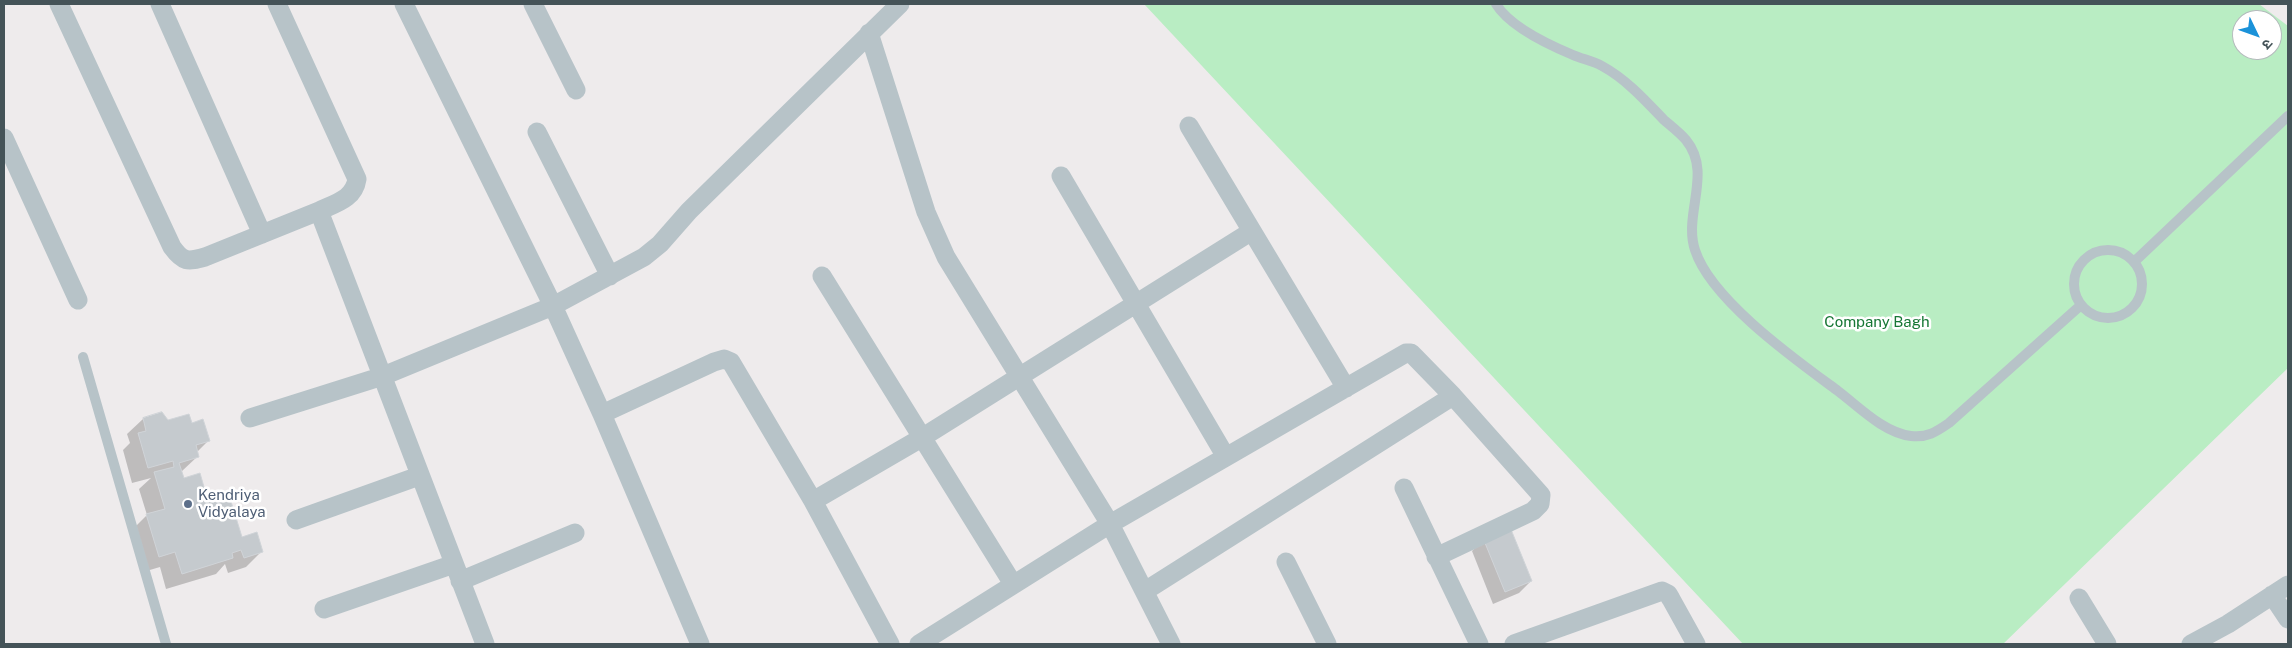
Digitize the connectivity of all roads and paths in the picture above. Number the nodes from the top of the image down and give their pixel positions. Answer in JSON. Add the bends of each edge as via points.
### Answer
{"nodes":[{"id":1,"x":59,"y":4,"type":"edge"},
{"id":2,"x":160,"y":4,"type":"edge"},
{"id":3,"x":277,"y":4,"type":"edge"},
{"id":4,"x":404,"y":4,"type":"edge"},
{"id":5,"x":533,"y":4,"type":"edge"},
{"id":6,"x":900,"y":4,"type":"edge"},
{"id":7,"x":1496,"y":4,"type":"edge"},
{"id":8,"x":869,"y":33,"type":"junction"},
{"id":9,"x":576,"y":90,"type":"dead end"},
{"id":10,"x":2288,"y":116,"type":"edge"},
{"id":11,"x":1189,"y":126,"type":"dead end"},
{"id":12,"x":537,"y":132,"type":"dead end"},
{"id":13,"x":4,"y":138,"type":"edge"},
{"id":14,"x":1061,"y":176,"type":"dead end"},
{"id":15,"x":320,"y":211,"type":"junction"},
{"id":16,"x":1252,"y":231,"type":"junction"},
{"id":17,"x":262,"y":234,"type":"junction"},
{"id":18,"x":2134,"y":261,"type":"junction"},
{"id":19,"x":610,"y":276,"type":"junction"},
{"id":20,"x":822,"y":276,"type":"dead end"},
{"id":21,"x":78,"y":300,"type":"dead end"},
{"id":22,"x":1136,"y":303,"type":"junction"},
{"id":23,"x":2081,"y":305,"type":"junction"},
{"id":24,"x":553,"y":306,"type":"junction"},
{"id":25,"x":83,"y":357,"type":"dead end"},
{"id":26,"x":384,"y":376,"type":"junction"},
{"id":27,"x":1019,"y":376,"type":"junction"},
{"id":28,"x":1346,"y":388,"type":"junction"},
{"id":29,"x":1453,"y":396,"type":"junction"},
{"id":30,"x":602,"y":414,"type":"junction"},
{"id":31,"x":250,"y":418,"type":"dead end"},
{"id":32,"x":923,"y":437,"type":"junction"},
{"id":33,"x":1226,"y":457,"type":"junction"},
{"id":34,"x":419,"y":476,"type":"junction"},
{"id":35,"x":1404,"y":488,"type":"dead end"},
{"id":36,"x":813,"y":500,"type":"junction"},
{"id":37,"x":296,"y":520,"type":"dead end"},
{"id":38,"x":1110,"y":524,"type":"junction"},
{"id":39,"x":575,"y":532,"type":"dead end"},
{"id":40,"x":1436,"y":557,"type":"junction"},
{"id":41,"x":1286,"y":562,"type":"dead end"},
{"id":42,"x":457,"y":573,"type":"junction"},
{"id":43,"x":1013,"y":584,"type":"junction"},
{"id":44,"x":2288,"y":585,"type":"edge"},
{"id":45,"x":1145,"y":591,"type":"junction"},
{"id":46,"x":2272,"y":596,"type":"junction"},
{"id":47,"x":2079,"y":598,"type":"dead end"},
{"id":48,"x":324,"y":608,"type":"dead end"},
{"id":49,"x":2288,"y":619,"type":"edge"},
{"id":50,"x":166,"y":644,"type":"edge"},
{"id":51,"x":485,"y":644,"type":"edge"},
{"id":52,"x":700,"y":644,"type":"edge"},
{"id":53,"x":890,"y":644,"type":"edge"},
{"id":54,"x":919,"y":644,"type":"edge"},
{"id":55,"x":1171,"y":644,"type":"edge"},
{"id":56,"x":1327,"y":644,"type":"edge"},
{"id":57,"x":1480,"y":644,"type":"edge"},
{"id":58,"x":1514,"y":644,"type":"edge"},
{"id":59,"x":1696,"y":644,"type":"edge"},
{"id":60,"x":2106,"y":644,"type":"edge"},
{"id":61,"x":2191,"y":644,"type":"edge"}],
"edges":[{"from":1,"to":17,"type":"street","via":[[180,258],[191,261]]},
{"from":2,"to":17,"type":"street"},
{"from":3,"to":15,"type":"street","via":[[357,179],[348,198]]},
{"from":4,"to":24,"type":"street"},
{"from":5,"to":9,"type":"street"},
{"from":6,"to":8,"type":"street"},
{"from":7,"to":23,"type":"lane","via":[[1520,27],[1547,44],[1600,65],[1625,82],[1686,140],[1697,159],[1698,183],[1692,222],[1694,249],[1708,276],[1775,344],[1894,431],[1910,436],[1928,436],[1949,424]]},
{"from":8,"to":19,"type":"street","via":[[689,211],[660,244]]},
{"from":8,"to":27,"type":"street","via":[[936,236]]},
{"from":10,"to":18,"type":"lane"},
{"from":11,"to":16,"type":"street"},
{"from":12,"to":19,"type":"street"},
{"from":13,"to":21,"type":"street"},
{"from":14,"to":22,"type":"street"},
{"from":15,"to":17,"type":"street"},
{"from":15,"to":26,"type":"street"},
{"from":16,"to":22,"type":"street"},
{"from":16,"to":28,"type":"street"},
{"from":18,"to":23,"type":"lane","via":[[2126,254],[2103,250],[2082,261],[2074,283]]},
{"from":18,"to":23,"type":"lane","via":[[2143,281],[2138,302],[2130,310],[2121,316],[2105,318]]},
{"from":19,"to":24,"type":"street"},
{"from":20,"to":32,"type":"street"},
{"from":22,"to":27,"type":"street"},
{"from":22,"to":33,"type":"street"},
{"from":24,"to":26,"type":"street"},
{"from":24,"to":30,"type":"street"},
{"from":25,"to":50,"type":"lane"},
{"from":26,"to":31,"type":"street"},
{"from":26,"to":34,"type":"street"},
{"from":27,"to":32,"type":"street"},
{"from":27,"to":38,"type":"street"},
{"from":28,"to":29,"type":"street","via":[[1400,356],[1411,353]]},
{"from":28,"to":33,"type":"street"},
{"from":29,"to":40,"type":"street","via":[[1541,496],[1540,504],[1533,511]]},
{"from":29,"to":45,"type":"street"},
{"from":30,"to":36,"type":"street","via":[[724,359],[736,367]]},
{"from":30,"to":52,"type":"street"},
{"from":32,"to":36,"type":"street"},
{"from":32,"to":43,"type":"street"},
{"from":33,"to":38,"type":"street"},
{"from":34,"to":37,"type":"street"},
{"from":34,"to":42,"type":"street"},
{"from":35,"to":40,"type":"street"},
{"from":36,"to":53,"type":"street"},
{"from":38,"to":43,"type":"street"},
{"from":38,"to":45,"type":"street"},
{"from":39,"to":42,"type":"street"},
{"from":40,"to":57,"type":"street"},
{"from":41,"to":56,"type":"street"},
{"from":42,"to":48,"type":"street"},
{"from":42,"to":51,"type":"street"},
{"from":43,"to":54,"type":"street"},
{"from":44,"to":46,"type":"street"},
{"from":45,"to":55,"type":"street"},
{"from":46,"to":49,"type":"street"},
{"from":46,"to":61,"type":"street"},
{"from":47,"to":60,"type":"street"},
{"from":58,"to":59,"type":"street","via":[[1662,591],[1672,599]]}]}
